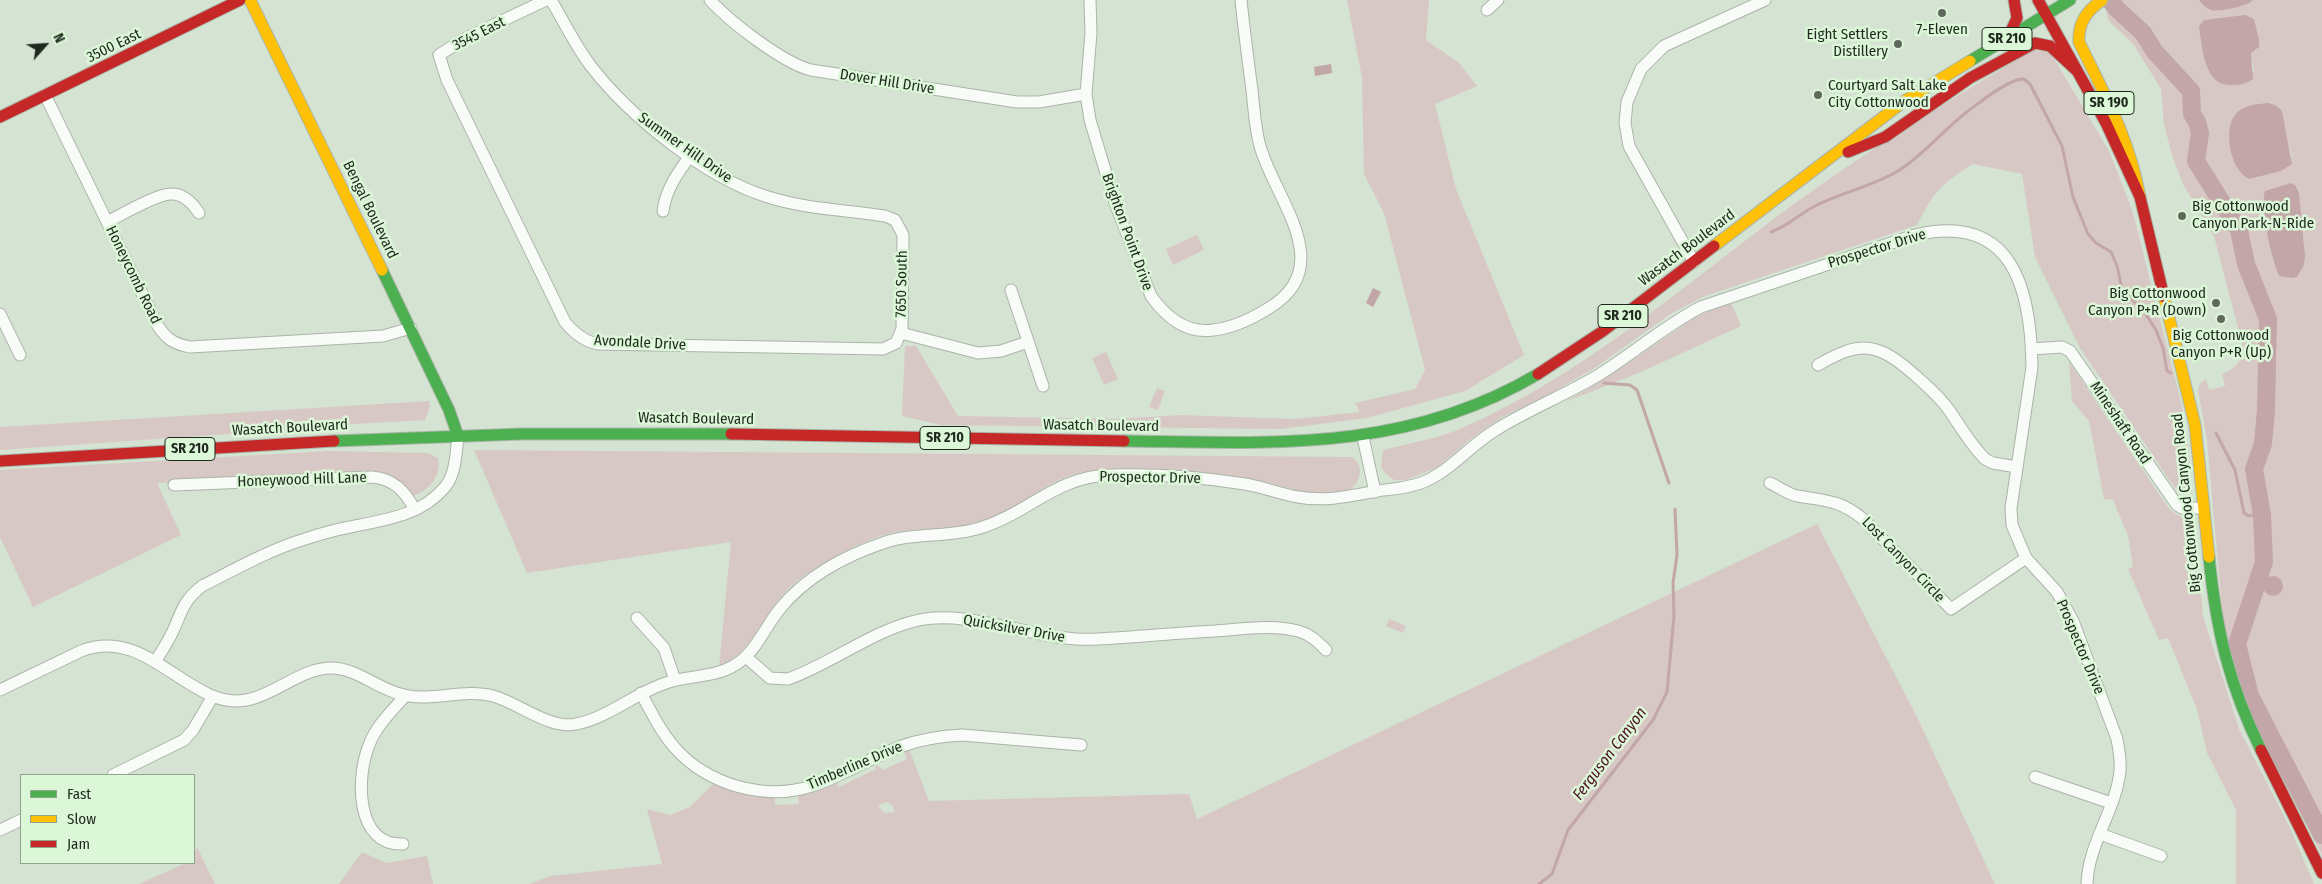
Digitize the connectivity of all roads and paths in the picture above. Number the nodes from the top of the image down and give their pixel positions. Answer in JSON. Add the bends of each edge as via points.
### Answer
{"nodes":[{"id":1,"x":240,"y":0,"type":"edge"},
{"id":2,"x":250,"y":0,"type":"edge"},
{"id":3,"x":546,"y":0,"type":"edge"},
{"id":4,"x":551,"y":0,"type":"edge"},
{"id":5,"x":710,"y":0,"type":"edge"},
{"id":6,"x":1090,"y":0,"type":"edge"},
{"id":7,"x":1241,"y":0,"type":"edge"},
{"id":8,"x":1498,"y":0,"type":"edge"},
{"id":9,"x":1765,"y":0,"type":"edge"},
{"id":10,"x":2014,"y":0,"type":"edge"},
{"id":11,"x":2038,"y":0,"type":"edge"},
{"id":12,"x":2070,"y":0,"type":"edge"},
{"id":13,"x":2102,"y":0,"type":"edge"},
{"id":14,"x":1488,"y":10,"type":"dead end"},
{"id":15,"x":2046,"y":16,"type":"junction"},
{"id":16,"x":2008,"y":38,"type":"junction"},
{"id":17,"x":439,"y":55,"type":"joint"},
{"id":18,"x":2077,"y":71,"type":"junction"},
{"id":19,"x":1086,"y":94,"type":"junction"},
{"id":20,"x":45,"y":95,"type":"junction"},
{"id":21,"x":0,"y":117,"type":"edge"},
{"id":22,"x":690,"y":156,"type":"junction"},
{"id":23,"x":1824,"y":162,"type":"junction"},
{"id":24,"x":2140,"y":197,"type":"junction"},
{"id":25,"x":663,"y":211,"type":"dead end"},
{"id":26,"x":200,"y":213,"type":"dead end"},
{"id":27,"x":107,"y":222,"type":"junction"},
{"id":28,"x":899,"y":224,"type":"joint"},
{"id":29,"x":1694,"y":262,"type":"junction"},
{"id":30,"x":1011,"y":290,"type":"dead end"},
{"id":31,"x":0,"y":314,"type":"edge"},
{"id":32,"x":412,"y":328,"type":"junction"},
{"id":33,"x":899,"y":338,"type":"junction"},
{"id":34,"x":1028,"y":342,"type":"junction"},
{"id":35,"x":2031,"y":349,"type":"junction"},
{"id":36,"x":20,"y":356,"type":"dead end"},
{"id":37,"x":1818,"y":365,"type":"dead end"},
{"id":38,"x":1043,"y":386,"type":"dead end"},
{"id":39,"x":458,"y":436,"type":"junction"},
{"id":40,"x":1363,"y":437,"type":"junction"},
{"id":41,"x":0,"y":461,"type":"edge"},
{"id":42,"x":2017,"y":467,"type":"junction"},
{"id":43,"x":1770,"y":483,"type":"dead end"},
{"id":44,"x":174,"y":485,"type":"dead end"},
{"id":45,"x":1375,"y":492,"type":"junction"},
{"id":46,"x":2203,"y":508,"type":"junction"},
{"id":47,"x":415,"y":510,"type":"junction"},
{"id":48,"x":2026,"y":558,"type":"junction"},
{"id":49,"x":637,"y":618,"type":"dead end"},
{"id":50,"x":1326,"y":650,"type":"dead end"},
{"id":51,"x":746,"y":657,"type":"junction"},
{"id":52,"x":155,"y":662,"type":"junction"},
{"id":53,"x":675,"y":680,"type":"junction"},
{"id":54,"x":0,"y":690,"type":"edge"},
{"id":55,"x":641,"y":693,"type":"junction"},
{"id":56,"x":213,"y":696,"type":"junction"},
{"id":57,"x":405,"y":696,"type":"junction"},
{"id":58,"x":1081,"y":744,"type":"dead end"},
{"id":59,"x":115,"y":774,"type":"edge"},
{"id":60,"x":2035,"y":777,"type":"dead end"},
{"id":61,"x":2111,"y":803,"type":"junction"},
{"id":62,"x":20,"y":820,"type":"edge"},
{"id":63,"x":0,"y":830,"type":"edge"},
{"id":64,"x":2100,"y":834,"type":"junction"},
{"id":65,"x":403,"y":844,"type":"dead end"},
{"id":66,"x":2161,"y":856,"type":"dead end"},
{"id":67,"x":2322,"y":873,"type":"edge"},
{"id":68,"x":2087,"y":884,"type":"edge"}],
"edges":[{"from":1,"to":20,"type":"main road","name":"3500 East"},
{"from":2,"to":32,"type":"main road","name":"Bengal Boulevard"},
{"from":3,"to":17,"type":"street","name":"3545 East"},
{"from":4,"to":22,"type":"street","name":"Summer Hill Drive","via":[[573,40],[611,90]]},
{"from":5,"to":19,"type":"street","name":"Dover Hill Drive","via":[[782,58],[801,68],[1017,102],[1039,102]]},
{"from":6,"to":19,"type":"street","name":"Brighton Point Drive"},
{"from":7,"to":19,"type":"street","name":"Brighton Point Drive","via":[[1260,146],[1300,239],[1296,280],[1276,304],[1235,324],[1210,331],[1186,327],[1160,309],[1151,296],[1115,203],[1095,142]]},
{"from":8,"to":14,"type":"street"},
{"from":9,"to":29,"type":"street","via":[[1664,46],[1641,68],[1627,102],[1625,123],[1629,146]]},
{"from":10,"to":16,"type":"main road","via":[[2017,18]]},
{"from":11,"to":15,"type":"main road","name":"Big Cottonwood Canyon Road"},
{"from":12,"to":15,"type":"main road","name":"Wasatch Boulevard"},
{"from":13,"to":24,"type":"main road","number":"SR 190","via":[[2087,12],[2079,25],[2079,42],[2123,132]]},
{"from":15,"to":16,"type":"main road","name":"Wasatch Boulevard","number":"SR 210"},
{"from":15,"to":18,"type":"main road","name":"Big Cottonwood Canyon Road","number":"SR 190"},
{"from":16,"to":23,"type":"main road","name":"Wasatch Boulevard","number":"SR 210","via":[[1926,87]]},
{"from":17,"to":33,"type":"street","name":"Avondale Drive","via":[[446,80],[565,322],[579,336],[599,344],[883,349]]},
{"from":18,"to":23,"type":"main road","via":[[2050,46],[2035,44],[1970,78],[1884,137]]},
{"from":18,"to":24,"type":"main road","name":"Big Cottonwood Canyon Road","number":"SR 190"},
{"from":20,"to":21,"type":"main road","name":"3500 East"},
{"from":20,"to":27,"type":"street","name":"Honeycomb Road"},
{"from":22,"to":25,"type":"street","via":[[670,184]]},
{"from":22,"to":28,"type":"street","name":"Summer Hill Drive","via":[[729,181],[770,198],[885,216]]},
{"from":23,"to":29,"type":"main road","name":"Wasatch Boulevard","number":"SR 210"},
{"from":24,"to":46,"type":"main road","name":"Big Cottonwood Canyon Road","number":"SR 190","via":[[2193,414]]},
{"from":26,"to":27,"type":"street","via":[[181,196],[171,194],[160,196]]},
{"from":27,"to":32,"type":"street","name":"Honeycomb Road","via":[[158,326],[176,345],[190,347],[383,336]]},
{"from":28,"to":33,"type":"street","name":"7650 South","via":[[903,236]]},
{"from":29,"to":40,"type":"main road","name":"Wasatch Boulevard","number":"SR 210","via":[[1587,343],[1525,381],[1444,416]]},
{"from":30,"to":34,"type":"street"},
{"from":31,"to":36,"type":"street"},
{"from":32,"to":39,"type":"main road","name":"Bengal Boulevard","via":[[450,410]]},
{"from":33,"to":34,"type":"street","via":[[978,353],[1001,351]]},
{"from":34,"to":38,"type":"street"},
{"from":35,"to":42,"type":"street","name":"Prospector Drive","via":[[2032,367]]},
{"from":35,"to":45,"type":"street","name":"Prospector Drive","via":[[2020,280],[2006,256],[1979,237],[1931,231],[1701,307],[1675,321],[1602,373],[1488,434],[1441,473],[1422,482]]},
{"from":35,"to":46,"type":"street","name":"Mineshaft Road","via":[[2062,347],[2070,351],[2177,505],[2189,509]]},
{"from":37,"to":42,"type":"street","via":[[1849,349],[1883,352],[1913,374],[1947,407],[1985,459]]},
{"from":39,"to":40,"type":"main road","name":"Wasatch Boulevard","number":"SR 210","via":[[595,433],[1280,443]]},
{"from":39,"to":41,"type":"main road","name":"Wasatch Boulevard","number":"SR 210","via":[[334,440]]},
{"from":39,"to":47,"type":"street","via":[[446,486]]},
{"from":40,"to":45,"type":"street"},
{"from":42,"to":48,"type":"street","name":"Prospector Drive","via":[[2012,525]]},
{"from":43,"to":48,"type":"street","name":"Lost Canyon Circle","via":[[1796,496],[1832,500],[1849,507],[1951,609]]},
{"from":44,"to":47,"type":"street","name":"Honeywood Hill Lane","via":[[384,478],[403,491]]},
{"from":45,"to":51,"type":"street","name":"Prospector Drive","via":[[1319,500],[1200,478],[1110,475],[1073,481],[997,522],[958,534],[890,541],[822,572],[789,598]]},
{"from":46,"to":67,"type":"main road","name":"Big Cottonwood Canyon Road","number":"SR 190","via":[[2214,608],[2238,700]]},
{"from":47,"to":52,"type":"street","via":[[384,522],[348,527],[300,540],[202,586],[183,605],[173,632]]},
{"from":48,"to":61,"type":"street","name":"Prospector Drive","via":[[2066,606],[2117,739],[2120,771]]},
{"from":49,"to":53,"type":"street","via":[[664,648]]},
{"from":50,"to":51,"type":"street","name":"Quicksilver Drive","via":[[1299,631],[1276,628],[1069,639],[936,618],[903,625],[788,679],[770,678]]},
{"from":51,"to":53,"type":"street","name":"Prospector Drive","via":[[732,668],[715,674]]},
{"from":52,"to":54,"type":"street","name":"Prospector Drive","via":[[132,649],[104,644],[81,651]]},
{"from":52,"to":56,"type":"street","name":"Prospector Drive"},
{"from":53,"to":55,"type":"street","name":"Prospector Drive"},
{"from":55,"to":57,"type":"street","name":"Prospector Drive","via":[[575,725],[562,725],[498,697],[480,693]]},
{"from":55,"to":58,"type":"street","name":"Timberline Drive","via":[[676,749],[700,770],[750,790],[803,789],[900,746],[944,736]]},
{"from":56,"to":57,"type":"street","name":"Prospector Drive","via":[[251,699],[328,668],[359,675]]},
{"from":56,"to":59,"type":"street","via":[[184,740]]},
{"from":57,"to":65,"type":"street","via":[[377,729],[369,745],[361,785],[362,804],[374,832],[383,841]]},
{"from":60,"to":61,"type":"street"},
{"from":61,"to":64,"type":"street","name":"Prospector Drive"},
{"from":62,"to":63,"type":"street"},
{"from":64,"to":66,"type":"street"},
{"from":64,"to":68,"type":"street","name":"Prospector Drive"}]}
